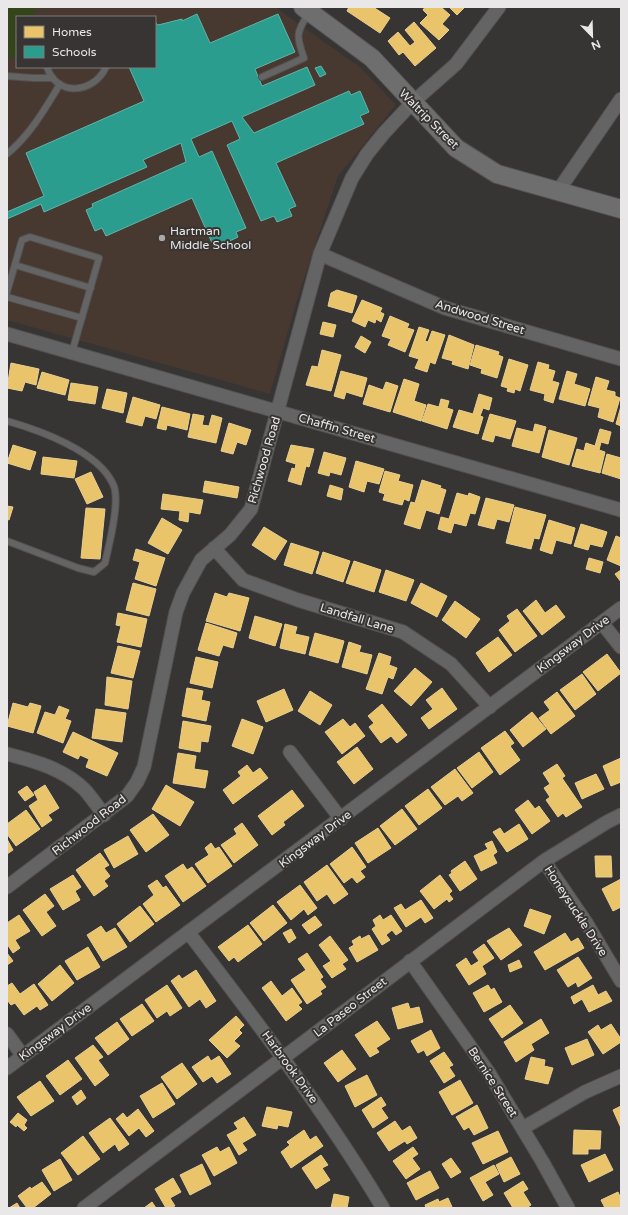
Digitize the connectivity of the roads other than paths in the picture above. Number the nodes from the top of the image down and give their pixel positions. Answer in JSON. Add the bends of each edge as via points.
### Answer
{"nodes":[{"id":1,"x":499,"y":7,"type":"edge"},
{"id":2,"x":309,"y":9,"type":"edge"},
{"id":3,"x":48,"y":68,"type":"edge"},
{"id":4,"x":105,"y":68,"type":"edge"},
{"id":5,"x":7,"y":76,"type":"edge"},
{"id":6,"x":262,"y":77,"type":"dead end"},
{"id":7,"x":53,"y":78,"type":"junction"},
{"id":8,"x":60,"y":84,"type":"junction"},
{"id":9,"x":621,"y":99,"type":"edge"},
{"id":10,"x":412,"y":103,"type":"junction"},
{"id":11,"x":7,"y":154,"type":"edge"},
{"id":12,"x":558,"y":191,"type":"junction"},
{"id":13,"x":621,"y":209,"type":"edge"},
{"id":14,"x":320,"y":254,"type":"junction"},
{"id":15,"x":15,"y":265,"type":"junction"},
{"id":16,"x":91,"y":288,"type":"junction"},
{"id":17,"x":7,"y":292,"type":"edge"},
{"id":18,"x":7,"y":297,"type":"edge"},
{"id":19,"x":82,"y":318,"type":"junction"},
{"id":20,"x":7,"y":334,"type":"edge"},
{"id":21,"x":72,"y":352,"type":"junction"},
{"id":22,"x":621,"y":359,"type":"edge"},
{"id":23,"x":278,"y":411,"type":"junction"},
{"id":24,"x":7,"y":422,"type":"edge"},
{"id":25,"x":621,"y":510,"type":"edge"},
{"id":26,"x":7,"y":541,"type":"edge"},
{"id":27,"x":214,"y":548,"type":"junction"},
{"id":28,"x":621,"y":608,"type":"edge"},
{"id":29,"x":602,"y":623,"type":"junction"},
{"id":30,"x":621,"y":647,"type":"edge"},
{"id":31,"x":490,"y":707,"type":"junction"},
{"id":32,"x":290,"y":752,"type":"dead end"},
{"id":33,"x":7,"y":754,"type":"edge"},
{"id":34,"x":104,"y":814,"type":"junction"},
{"id":35,"x":621,"y":815,"type":"edge"},
{"id":36,"x":341,"y":820,"type":"junction"},
{"id":37,"x":544,"y":861,"type":"junction"},
{"id":38,"x":7,"y":887,"type":"edge"},
{"id":39,"x":188,"y":932,"type":"junction"},
{"id":40,"x":410,"y":960,"type":"junction"},
{"id":41,"x":621,"y":981,"type":"edge"},
{"id":42,"x":7,"y":1034,"type":"edge"},
{"id":43,"x":23,"y":1056,"type":"junction"},
{"id":44,"x":284,"y":1058,"type":"junction"},
{"id":45,"x":7,"y":1068,"type":"edge"},
{"id":46,"x":621,"y":1076,"type":"edge"},
{"id":47,"x":523,"y":1128,"type":"junction"},
{"id":48,"x":84,"y":1208,"type":"edge"},
{"id":49,"x":383,"y":1208,"type":"edge"},
{"id":50,"x":568,"y":1208,"type":"edge"}],
"edges":[{"from":1,"to":10,"type":"street","name":"Richwood Road","via":[[456,64]]},
{"from":2,"to":6,"type":"lane","via":[[297,39],[304,58]]},
{"from":2,"to":10,"type":"street","name":"Waltrip Street","via":[[372,58]]},
{"from":3,"to":7,"type":"lane"},
{"from":4,"to":8,"type":"lane","via":[[96,82],[88,86],[78,89]]},
{"from":5,"to":7,"type":"lane"},
{"from":7,"to":8,"type":"lane"},
{"from":8,"to":11,"type":"lane","via":[[42,114]]},
{"from":9,"to":12,"type":"street"},
{"from":10,"to":12,"type":"street","name":"Waltrip Street","via":[[456,148],[497,174]]},
{"from":10,"to":14,"type":"street","name":"Richwood Road","via":[[367,154],[352,178]]},
{"from":12,"to":13,"type":"street","name":"Waltrip Street"},
{"from":14,"to":22,"type":"street","name":"Andwood Street","via":[[444,308]]},
{"from":14,"to":23,"type":"street","name":"Richwood Road"},
{"from":15,"to":16,"type":"lane"},
{"from":15,"to":16,"type":"lane","via":[[22,240],[30,237],[99,258]]},
{"from":15,"to":17,"type":"lane"},
{"from":16,"to":19,"type":"lane"},
{"from":18,"to":19,"type":"lane"},
{"from":19,"to":21,"type":"lane"},
{"from":20,"to":21,"type":"street","name":"Chaffin Street"},
{"from":21,"to":23,"type":"street","name":"Chaffin Street"},
{"from":23,"to":25,"type":"street","name":"Chaffin Street"},
{"from":23,"to":27,"type":"street","name":"Richwood Road","via":[[251,509],[230,535]]},
{"from":24,"to":26,"type":"lane","via":[[31,428],[80,451],[98,464],[114,484],[116,506],[105,563],[94,572]]},
{"from":27,"to":31,"type":"street","name":"Landfall Lane","via":[[243,580],[298,600],[403,632],[451,664]]},
{"from":27,"to":34,"type":"street","name":"Richwood Road","via":[[192,573],[176,612],[144,767],[127,796]]},
{"from":28,"to":29,"type":"street","name":"Kingsway Drive"},
{"from":29,"to":30,"type":"street"},
{"from":29,"to":31,"type":"street","name":"Kingsway Drive"},
{"from":31,"to":36,"type":"street","name":"Kingsway Drive"},
{"from":32,"to":36,"type":"street"},
{"from":33,"to":34,"type":"street","via":[[39,762],[70,778]]},
{"from":34,"to":38,"type":"street","name":"Richwood Road"},
{"from":35,"to":37,"type":"street","name":"La Paseo Street"},
{"from":36,"to":39,"type":"street","name":"Kingsway Drive"},
{"from":37,"to":40,"type":"street","name":"La Paseo Street"},
{"from":37,"to":41,"type":"street","name":"Honeysuckle Drive","via":[[587,924]]},
{"from":39,"to":43,"type":"street","name":"Kingsway Drive"},
{"from":39,"to":44,"type":"street","name":"Harbrook Drive"},
{"from":40,"to":44,"type":"street","name":"La Paseo Street"},
{"from":40,"to":47,"type":"street","name":"Bernice Street","via":[[489,1073]]},
{"from":42,"to":43,"type":"street"},
{"from":43,"to":45,"type":"street","name":"Kingsway Drive"},
{"from":44,"to":48,"type":"street","name":"La Paseo Street"},
{"from":44,"to":49,"type":"street","name":"Harbrook Drive","via":[[350,1153]]},
{"from":46,"to":47,"type":"street","via":[[585,1092]]},
{"from":47,"to":50,"type":"street","name":"Bernice Street"}]}
